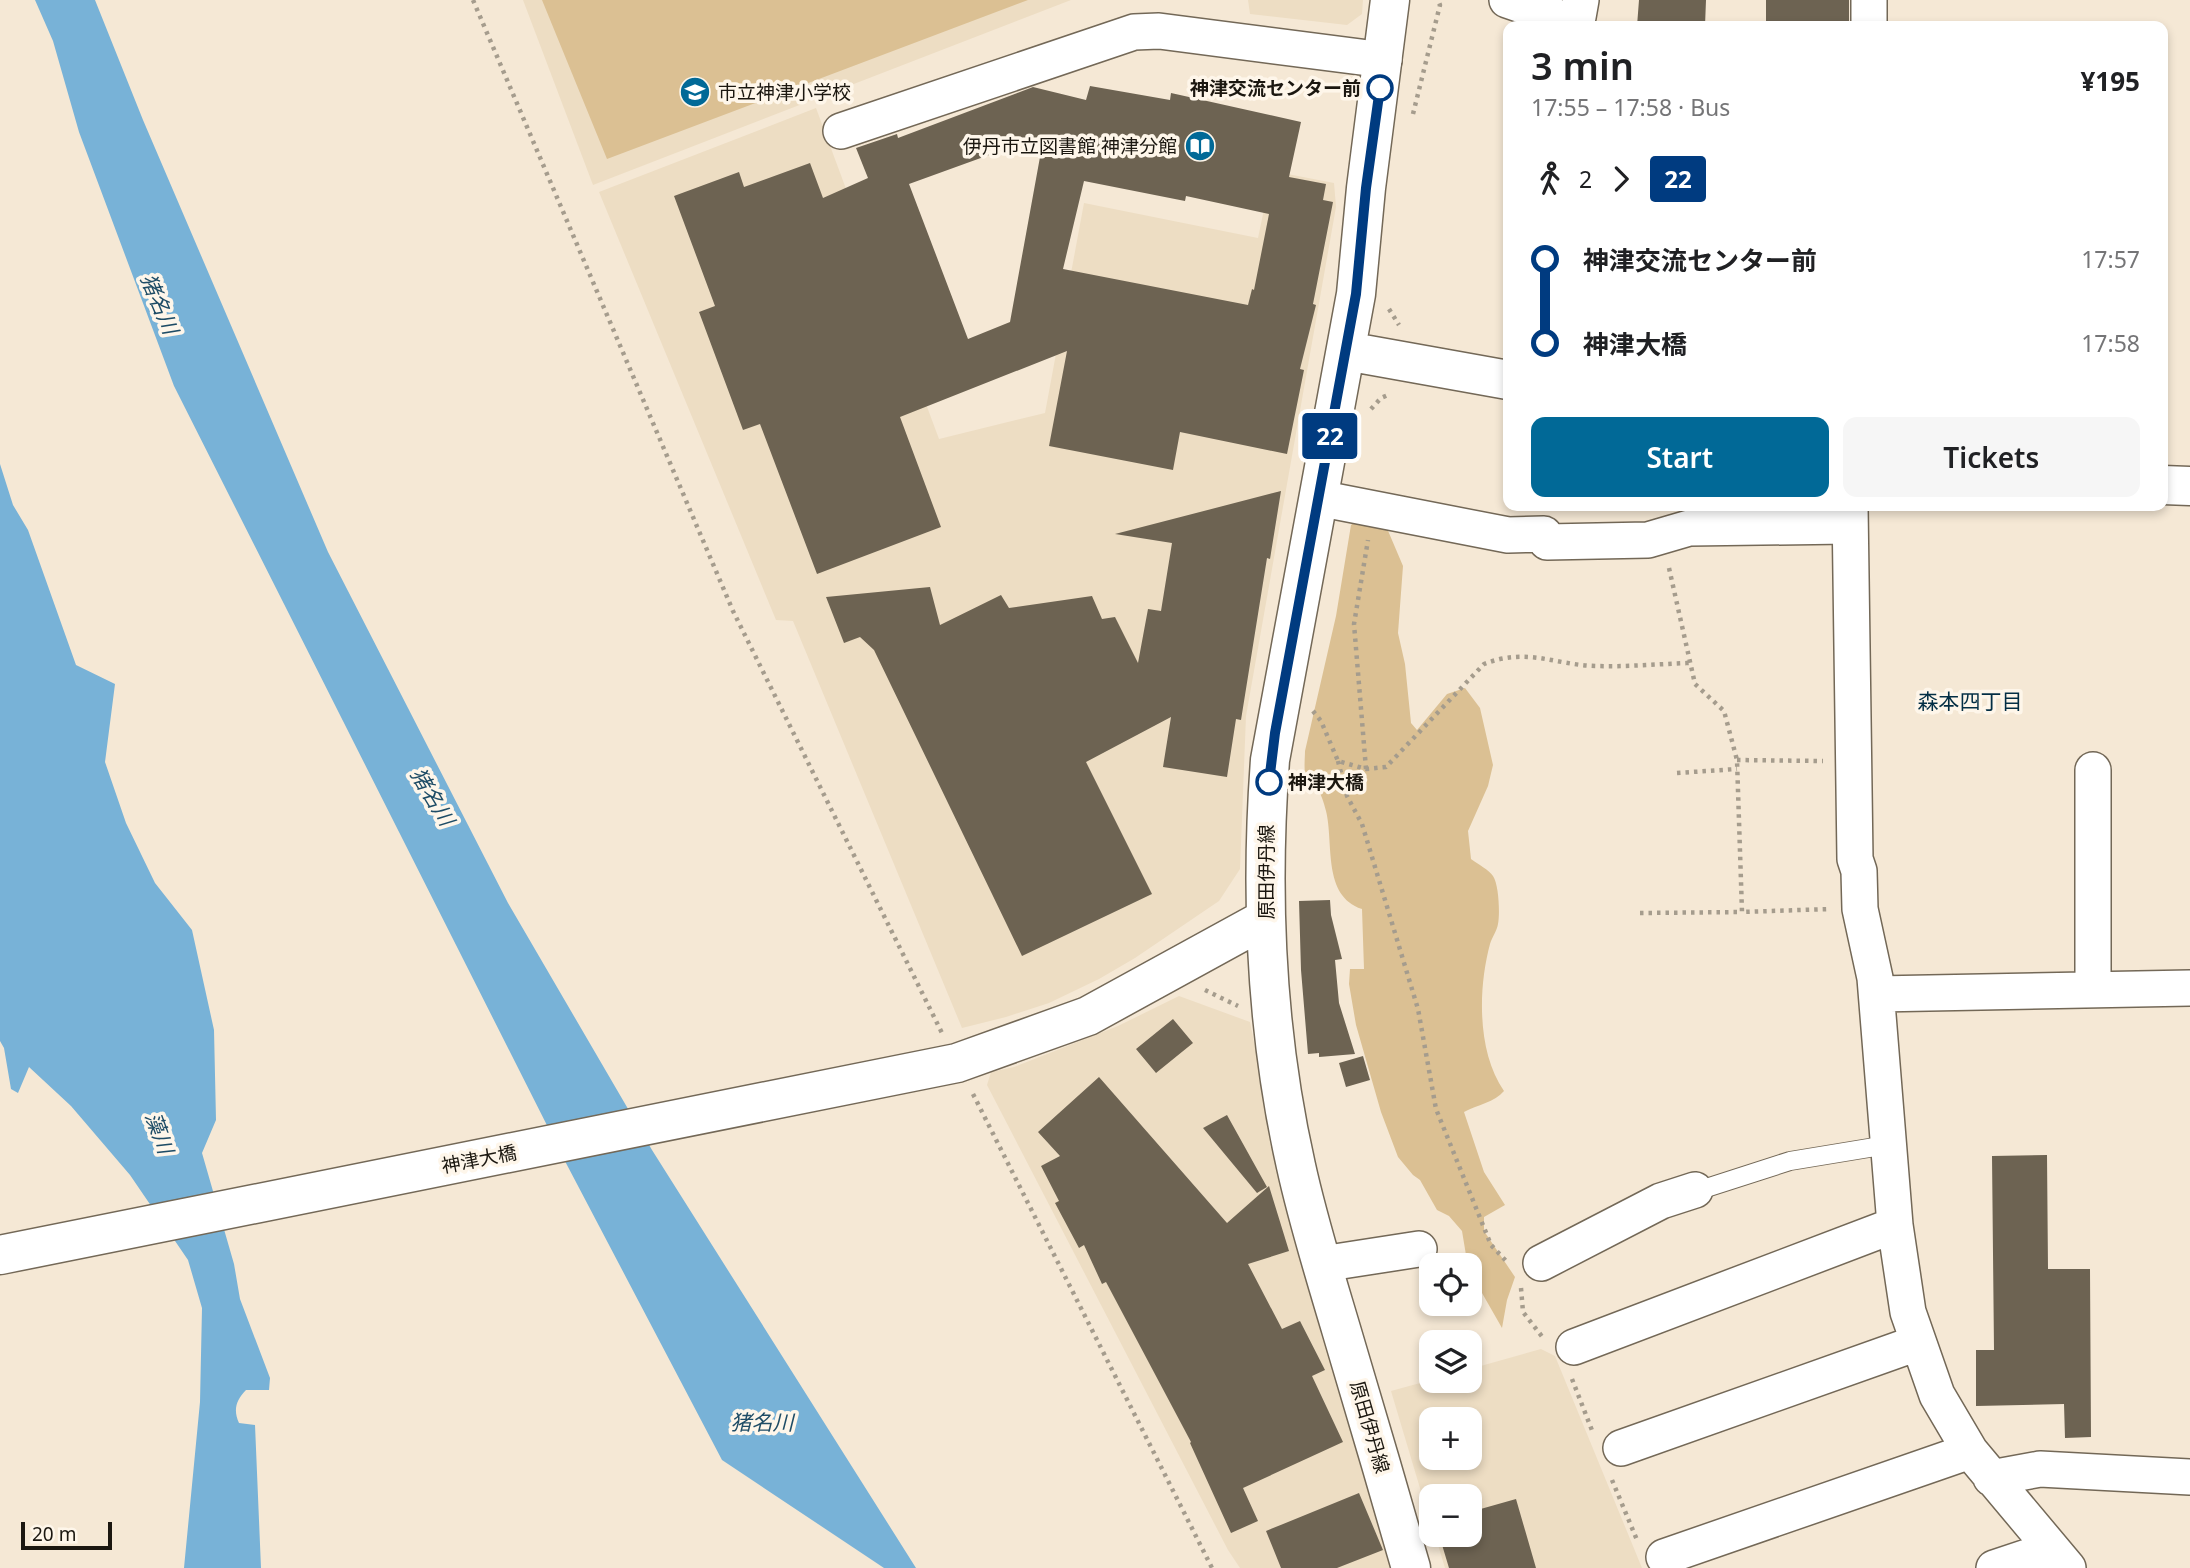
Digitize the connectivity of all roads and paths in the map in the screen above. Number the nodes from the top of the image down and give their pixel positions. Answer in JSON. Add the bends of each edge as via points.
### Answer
{"nodes":[{"id":1,"x":473,"y":0,"type":"edge"},
{"id":2,"x":1390,"y":0,"type":"edge"},
{"id":3,"x":1438,"y":0,"type":"edge"},
{"id":4,"x":1507,"y":0,"type":"edge"},
{"id":5,"x":1869,"y":0,"type":"edge"},
{"id":6,"x":1574,"y":16,"type":"edge"},
{"id":7,"x":1869,"y":21,"type":"edge"},
{"id":8,"x":1384,"y":60,"type":"junction"},
{"id":9,"x":1412,"y":117,"type":"dead end"},
{"id":10,"x":841,"y":131,"type":"dead end"},
{"id":11,"x":1385,"y":300,"type":"dead end"},
{"id":12,"x":1408,"y":332,"type":"dead end"},
{"id":13,"x":1346,"y":351,"type":"junction"},
{"id":14,"x":1503,"y":379,"type":"edge"},
{"id":15,"x":1396,"y":391,"type":"dead end"},
{"id":16,"x":1368,"y":413,"type":"dead end"},
{"id":17,"x":2168,"y":485,"type":"edge"},
{"id":18,"x":2190,"y":486,"type":"edge"},
{"id":19,"x":1318,"y":498,"type":"junction"},
{"id":20,"x":1373,"y":509,"type":"junction"},
{"id":21,"x":1849,"y":516,"type":"edge"},
{"id":22,"x":1659,"y":521,"type":"edge"},
{"id":23,"x":1689,"y":663,"type":"junction"},
{"id":24,"x":1306,"y":717,"type":"dead end"},
{"id":25,"x":1737,"y":760,"type":"junction"},
{"id":26,"x":1338,"y":761,"type":"junction"},
{"id":27,"x":1852,"y":761,"type":"junction"},
{"id":28,"x":1366,"y":769,"type":"junction"},
{"id":29,"x":1737,"y":769,"type":"junction"},
{"id":30,"x":2093,"y":770,"type":"dead end"},
{"id":31,"x":1677,"y":773,"type":"dead end"},
{"id":32,"x":1860,"y":909,"type":"junction"},
{"id":33,"x":1742,"y":912,"type":"junction"},
{"id":34,"x":1640,"y":913,"type":"dead end"},
{"id":35,"x":1265,"y":919,"type":"junction"},
{"id":36,"x":2190,"y":988,"type":"edge"},
{"id":37,"x":1193,"y":990,"type":"dead end"},
{"id":38,"x":2093,"y":990,"type":"junction"},
{"id":39,"x":1877,"y":995,"type":"junction"},
{"id":40,"x":1249,"y":1011,"type":"dead end"},
{"id":41,"x":957,"y":1063,"type":"junction"},
{"id":42,"x":1887,"y":1145,"type":"junction"},
{"id":43,"x":1695,"y":1190,"type":"joint"},
{"id":44,"x":1895,"y":1225,"type":"junction"},
{"id":45,"x":1419,"y":1249,"type":"dead end"},
{"id":46,"x":0,"y":1255,"type":"edge"},
{"id":47,"x":1322,"y":1264,"type":"junction"},
{"id":48,"x":1526,"y":1271,"type":"junction"},
{"id":49,"x":1917,"y":1343,"type":"junction"},
{"id":50,"x":1565,"y":1356,"type":"junction"},
{"id":51,"x":1970,"y":1451,"type":"junction"},
{"id":52,"x":1610,"y":1456,"type":"junction"},
{"id":53,"x":2190,"y":1477,"type":"edge"},
{"id":54,"x":1991,"y":1478,"type":"junction"},
{"id":55,"x":1651,"y":1550,"type":"joint"},
{"id":56,"x":2059,"y":1559,"type":"edge"},
{"id":57,"x":1212,"y":1568,"type":"edge"},
{"id":58,"x":1411,"y":1568,"type":"edge"},
{"id":59,"x":1994,"y":1568,"type":"edge"}],
"edges":[{"from":1,"to":41,"type":"path","via":[[733,611]]},
{"from":2,"to":8,"type":"street","name":"原田伊丹線"},
{"from":3,"to":9,"type":"path"},
{"from":4,"to":6,"type":"street"},
{"from":5,"to":7,"type":"street"},
{"from":8,"to":10,"type":"street","via":[[1159,31],[1133,32]]},
{"from":8,"to":13,"type":"street","name":"原田伊丹線"},
{"from":11,"to":12,"type":"path","via":[[1392,316]]},
{"from":13,"to":14,"type":"street"},
{"from":13,"to":19,"type":"street","name":"原田伊丹線"},
{"from":15,"to":16,"type":"path","via":[[1381,398]]},
{"from":17,"to":18,"type":"street"},
{"from":19,"to":20,"type":"street"},
{"from":19,"to":35,"type":"street","name":"原田伊丹線","via":[[1270,760]]},
{"from":20,"to":22,"type":"street","via":[[1508,535],[1544,534],[1547,542],[1648,540]]},
{"from":20,"to":28,"type":"path","via":[[1354,624]]},
{"from":21,"to":22,"type":"street","via":[[1689,528]]},
{"from":21,"to":27,"type":"street"},
{"from":22,"to":23,"type":"path"},
{"from":23,"to":25,"type":"path","via":[[1695,684],[1724,711]]},
{"from":23,"to":28,"type":"path","via":[[1594,666],[1503,656],[1484,664],[1386,767]]},
{"from":24,"to":26,"type":"path","via":[[1309,705],[1321,720]]},
{"from":25,"to":27,"type":"path"},
{"from":25,"to":29,"type":"path"},
{"from":26,"to":28,"type":"path"},
{"from":26,"to":48,"type":"path","via":[[1418,1009],[1436,1109],[1491,1245]]},
{"from":27,"to":32,"type":"street"},
{"from":29,"to":31,"type":"path"},
{"from":29,"to":33,"type":"path"},
{"from":30,"to":38,"type":"street","via":[[2105,840]]},
{"from":32,"to":33,"type":"path"},
{"from":32,"to":39,"type":"street"},
{"from":33,"to":34,"type":"path"},
{"from":35,"to":41,"type":"street","name":"神津大橋","via":[[1088,1016]]},
{"from":35,"to":47,"type":"street","name":"原田伊丹線","via":[[1276,1055],[1296,1166]]},
{"from":36,"to":38,"type":"street"},
{"from":37,"to":40,"type":"path","via":[[1205,990]]},
{"from":38,"to":39,"type":"street"},
{"from":39,"to":42,"type":"street"},
{"from":41,"to":46,"type":"street","name":"神津大橋"},
{"from":41,"to":57,"type":"path"},
{"from":42,"to":43,"type":"lane","via":[[1790,1161]]},
{"from":42,"to":44,"type":"street"},
{"from":43,"to":48,"type":"street","via":[[1661,1201]]},
{"from":44,"to":49,"type":"street"},
{"from":44,"to":50,"type":"street"},
{"from":45,"to":47,"type":"street"},
{"from":47,"to":58,"type":"street","name":"原田伊丹線"},
{"from":48,"to":50,"type":"path","via":[[1523,1312],[1540,1335]]},
{"from":49,"to":51,"type":"street","via":[[1937,1395]]},
{"from":49,"to":52,"type":"street"},
{"from":50,"to":52,"type":"path"},
{"from":51,"to":54,"type":"street"},
{"from":51,"to":55,"type":"street"},
{"from":52,"to":55,"type":"path"},
{"from":53,"to":54,"type":"street","via":[[2040,1469]]},
{"from":54,"to":56,"type":"street"},
{"from":56,"to":59,"type":"street"}]}
